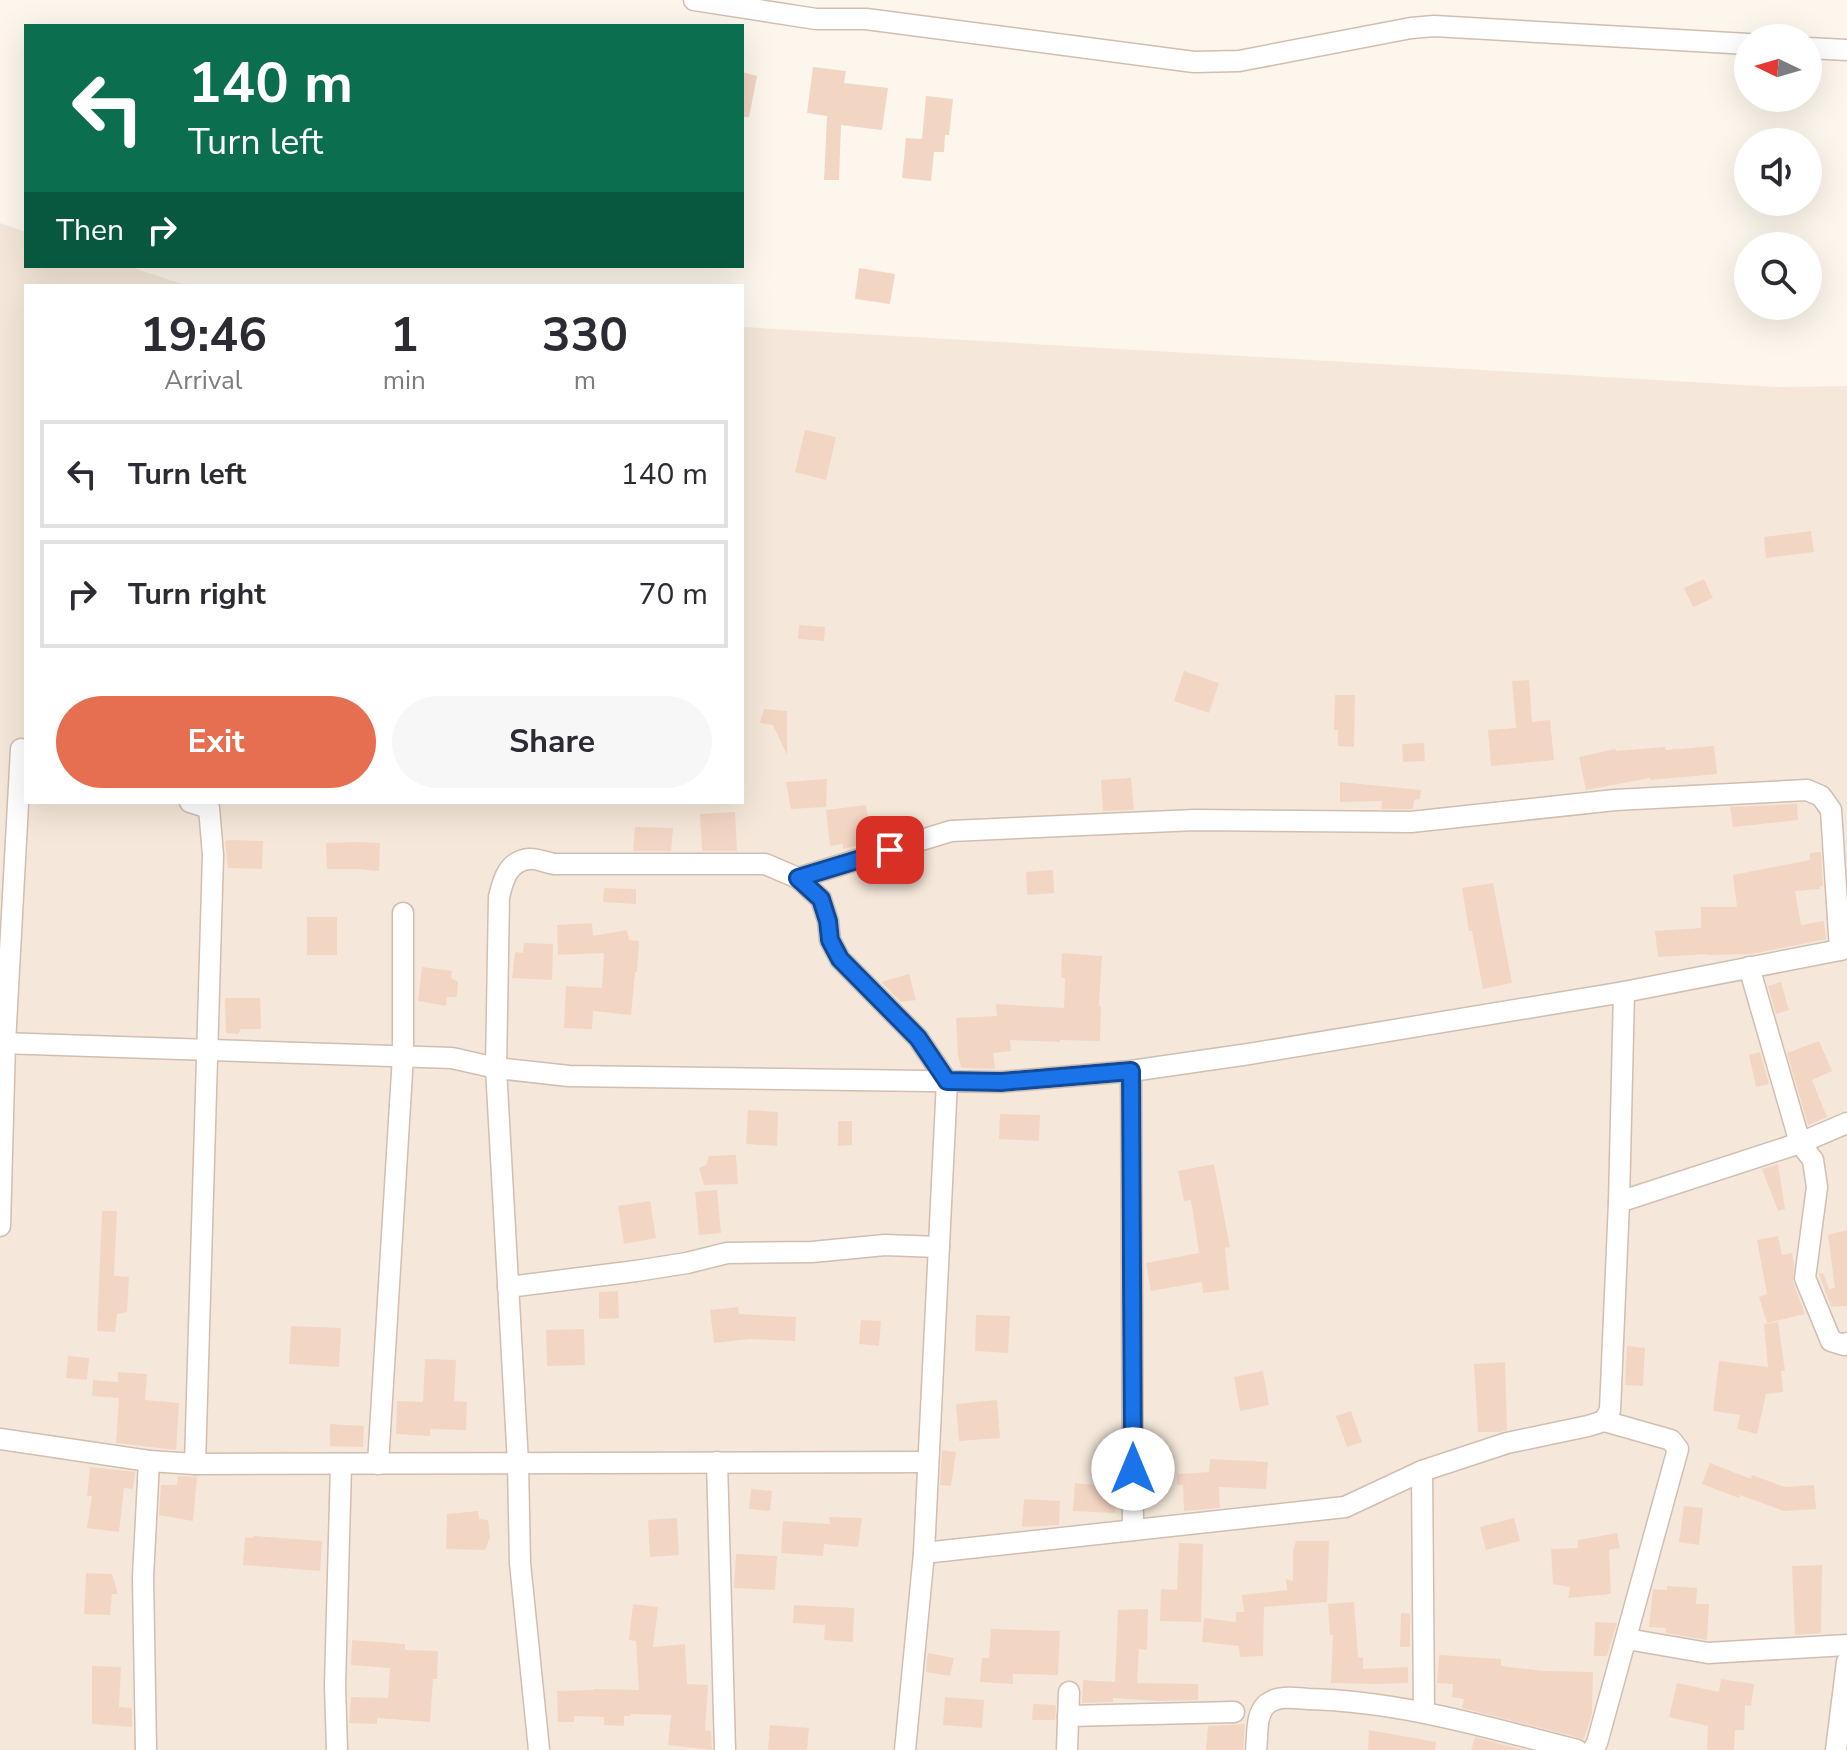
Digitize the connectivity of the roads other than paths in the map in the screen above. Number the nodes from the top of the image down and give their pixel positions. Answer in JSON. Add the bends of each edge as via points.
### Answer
{"nodes":[{"id":1,"x":694,"y":0,"type":"edge"},
{"id":2,"x":1734,"y":43,"type":"edge"},
{"id":3,"x":1822,"y":49,"type":"edge"},
{"id":4,"x":1847,"y":50,"type":"edge"},
{"id":5,"x":0,"y":746,"type":"edge"},
{"id":6,"x":24,"y":750,"type":"edge"},
{"id":7,"x":196,"y":804,"type":"edge"},
{"id":8,"x":798,"y":878,"type":"junction"},
{"id":9,"x":403,"y":913,"type":"dead end"},
{"id":10,"x":1844,"y":948,"type":"edge"},
{"id":11,"x":1749,"y":967,"type":"junction"},
{"id":12,"x":1624,"y":992,"type":"junction"},
{"id":13,"x":2,"y":1043,"type":"edge"},
{"id":14,"x":208,"y":1048,"type":"junction"},
{"id":15,"x":403,"y":1056,"type":"junction"},
{"id":16,"x":496,"y":1068,"type":"junction"},
{"id":17,"x":1131,"y":1071,"type":"junction"},
{"id":18,"x":947,"y":1081,"type":"junction"},
{"id":19,"x":1847,"y":1123,"type":"edge"},
{"id":20,"x":1800,"y":1143,"type":"junction"},
{"id":21,"x":1619,"y":1202,"type":"junction"},
{"id":22,"x":0,"y":1226,"type":"edge"},
{"id":23,"x":939,"y":1247,"type":"junction"},
{"id":24,"x":508,"y":1287,"type":"junction"},
{"id":25,"x":1847,"y":1343,"type":"edge"},
{"id":26,"x":1604,"y":1421,"type":"junction"},
{"id":27,"x":0,"y":1439,"type":"edge"},
{"id":28,"x":149,"y":1461,"type":"junction"},
{"id":29,"x":717,"y":1462,"type":"junction"},
{"id":30,"x":928,"y":1462,"type":"junction"},
{"id":31,"x":518,"y":1463,"type":"junction"},
{"id":32,"x":195,"y":1464,"type":"junction"},
{"id":33,"x":378,"y":1464,"type":"junction"},
{"id":34,"x":341,"y":1465,"type":"junction"},
{"id":35,"x":1422,"y":1471,"type":"junction"},
{"id":36,"x":1133,"y":1530,"type":"junction"},
{"id":37,"x":924,"y":1553,"type":"junction"},
{"id":38,"x":1627,"y":1639,"type":"junction"},
{"id":39,"x":1847,"y":1645,"type":"edge"},
{"id":40,"x":1847,"y":1662,"type":"edge"},
{"id":41,"x":1069,"y":1692,"type":"dead end"},
{"id":42,"x":1424,"y":1711,"type":"junction"},
{"id":43,"x":1234,"y":1712,"type":"dead end"},
{"id":44,"x":1068,"y":1716,"type":"junction"},
{"id":45,"x":146,"y":1750,"type":"edge"},
{"id":46,"x":337,"y":1750,"type":"edge"},
{"id":47,"x":539,"y":1750,"type":"edge"},
{"id":48,"x":725,"y":1750,"type":"edge"},
{"id":49,"x":905,"y":1750,"type":"edge"},
{"id":50,"x":1067,"y":1750,"type":"edge"},
{"id":51,"x":1256,"y":1750,"type":"edge"},
{"id":52,"x":1577,"y":1750,"type":"edge"},
{"id":53,"x":1593,"y":1750,"type":"edge"},
{"id":54,"x":1836,"y":1750,"type":"edge"}],
"edges":[{"from":1,"to":2,"type":"street","via":[[1194,62],[1239,61],[1434,26]]},
{"from":3,"to":4,"type":"street"},
{"from":5,"to":6,"type":"street"},
{"from":6,"to":13,"type":"street"},
{"from":7,"to":14,"type":"street","via":[[209,808],[213,855]]},
{"from":8,"to":10,"type":"street","via":[[951,831],[1195,820],[1411,822],[1615,800],[1807,790],[1821,796],[1831,810]]},
{"from":8,"to":16,"type":"street","via":[[765,864],[555,864],[529,859],[511,867],[499,897]]},
{"from":8,"to":18,"type":"street","via":[[821,899],[840,959],[918,1038]]},
{"from":9,"to":15,"type":"street"},
{"from":10,"to":11,"type":"street"},
{"from":11,"to":12,"type":"street"},
{"from":11,"to":20,"type":"street"},
{"from":12,"to":17,"type":"street"},
{"from":12,"to":21,"type":"street"},
{"from":13,"to":14,"type":"street"},
{"from":13,"to":22,"type":"street"},
{"from":14,"to":15,"type":"street"},
{"from":14,"to":32,"type":"street"},
{"from":15,"to":16,"type":"street","via":[[452,1058]]},
{"from":15,"to":33,"type":"street"},
{"from":16,"to":18,"type":"street","via":[[569,1076]]},
{"from":16,"to":24,"type":"street"},
{"from":17,"to":18,"type":"street"},
{"from":17,"to":36,"type":"street"},
{"from":18,"to":23,"type":"street"},
{"from":19,"to":20,"type":"street"},
{"from":20,"to":21,"type":"street"},
{"from":20,"to":25,"type":"street","via":[[1813,1160],[1817,1187],[1805,1278],[1831,1341]]},
{"from":21,"to":26,"type":"street","via":[[1610,1410]]},
{"from":23,"to":24,"type":"street","via":[[727,1253]]},
{"from":23,"to":30,"type":"street"},
{"from":24,"to":31,"type":"street"},
{"from":26,"to":35,"type":"street","via":[[1507,1443]]},
{"from":26,"to":38,"type":"street","via":[[1671,1440],[1678,1449]]},
{"from":27,"to":28,"type":"street"},
{"from":28,"to":32,"type":"street"},
{"from":28,"to":45,"type":"street","via":[[143,1577]]},
{"from":29,"to":30,"type":"street"},
{"from":29,"to":31,"type":"street"},
{"from":29,"to":48,"type":"street"},
{"from":30,"to":37,"type":"street"},
{"from":31,"to":33,"type":"street"},
{"from":31,"to":47,"type":"street","via":[[520,1563]]},
{"from":32,"to":34,"type":"street"},
{"from":33,"to":34,"type":"street"},
{"from":34,"to":46,"type":"street"},
{"from":35,"to":36,"type":"street","via":[[1345,1507]]},
{"from":35,"to":42,"type":"street"},
{"from":36,"to":37,"type":"street"},
{"from":37,"to":49,"type":"street"},
{"from":38,"to":39,"type":"street","via":[[1708,1653]]},
{"from":38,"to":53,"type":"street"},
{"from":40,"to":54,"type":"street"},
{"from":41,"to":44,"type":"street"},
{"from":42,"to":51,"type":"street","via":[[1281,1698],[1260,1712]]},
{"from":42,"to":52,"type":"street"},
{"from":43,"to":44,"type":"street"},
{"from":44,"to":50,"type":"street"}]}
